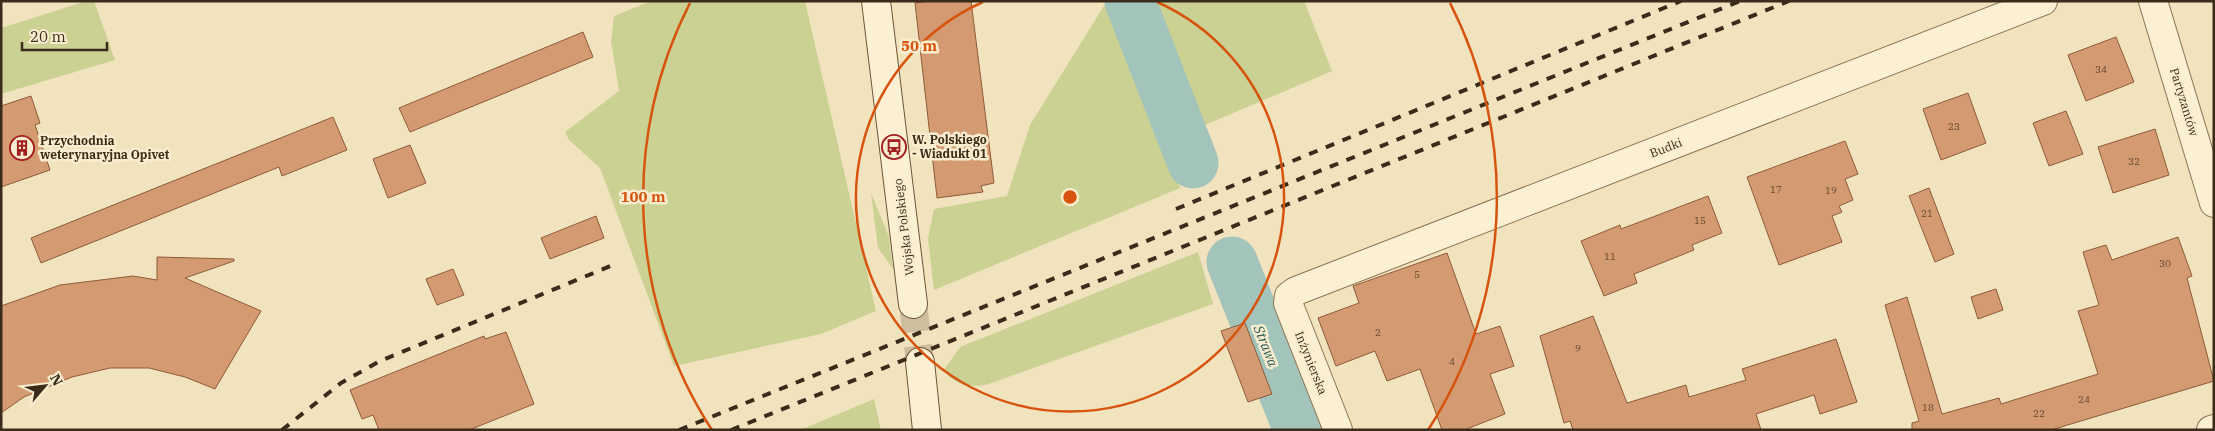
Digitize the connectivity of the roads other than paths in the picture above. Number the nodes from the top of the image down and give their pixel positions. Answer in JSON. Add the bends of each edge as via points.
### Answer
{"nodes":[{"id":1,"x":876,"y":1,"type":"edge"},
{"id":2,"x":2043,"y":1,"type":"edge"},
{"id":3,"x":2153,"y":1,"type":"edge"},
{"id":4,"x":2214,"y":203,"type":"edge"},
{"id":5,"x":1289,"y":296,"type":"joint"},
{"id":6,"x":913,"y":304,"type":"tunnel mouth"},
{"id":7,"x":920,"y":362,"type":"tunnel mouth"},
{"id":8,"x":927,"y":430,"type":"edge"},
{"id":9,"x":1338,"y":430,"type":"edge"}],
"edges":[{"from":1,"to":6,"type":"street","name":"Wojska Polskiego"},
{"from":2,"to":5,"type":"street","name":"Budki"},
{"from":3,"to":4,"type":"street","name":"Partyzantów"},
{"from":5,"to":9,"type":"street","name":"Inżynierska","via":[[1288,303]]},
{"from":7,"to":8,"type":"street"}]}
